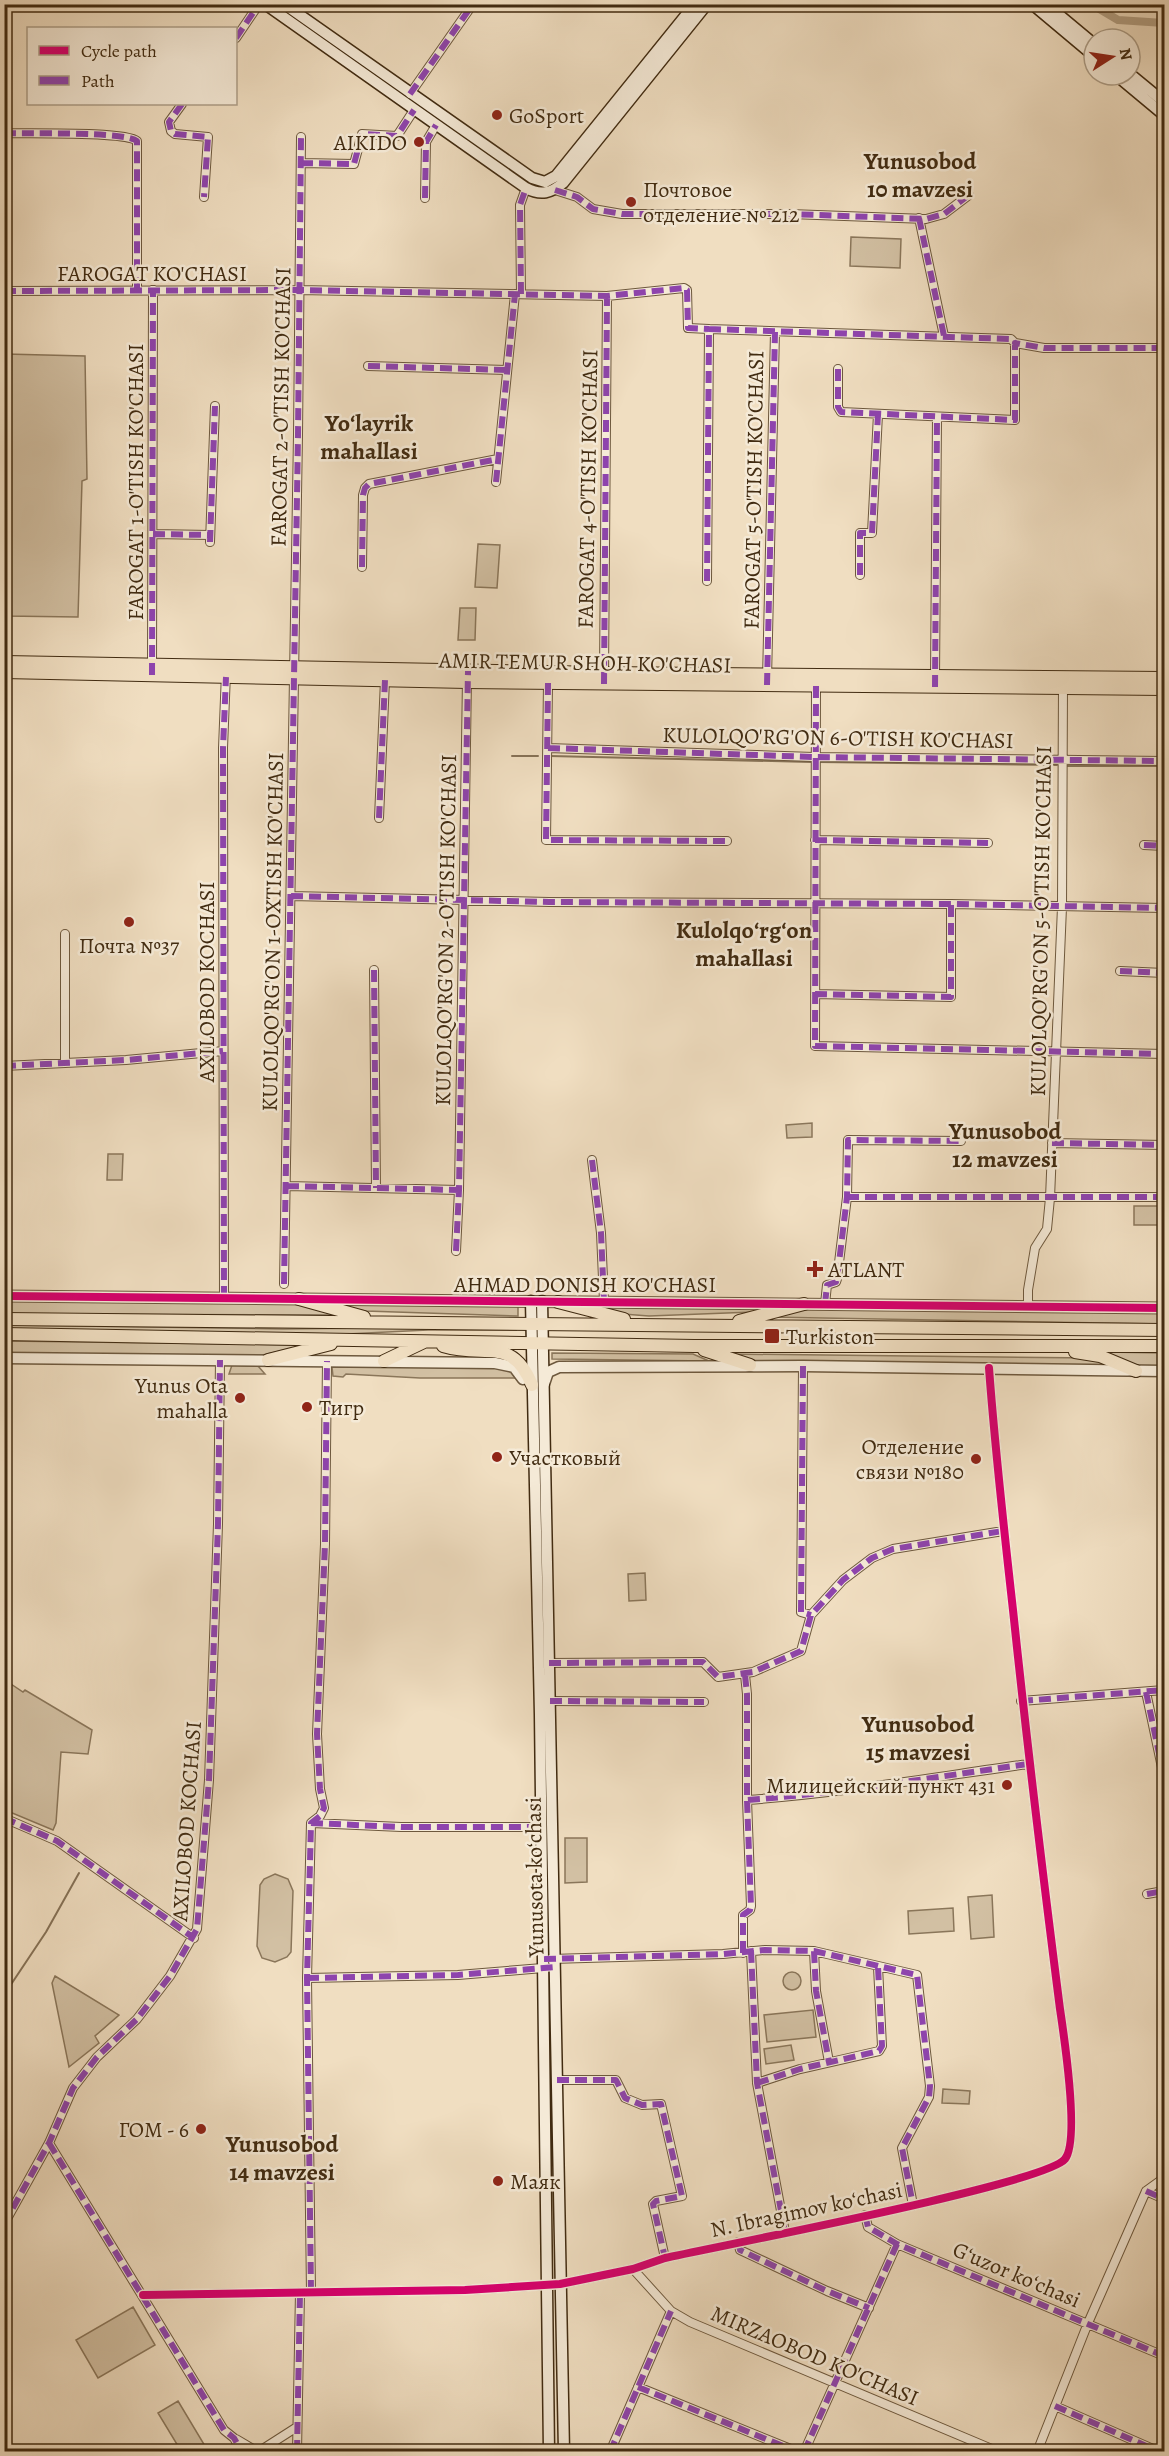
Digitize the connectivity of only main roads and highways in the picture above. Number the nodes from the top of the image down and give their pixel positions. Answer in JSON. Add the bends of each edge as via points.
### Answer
{"nodes":[{"id":1,"x":265,"y":4,"type":"edge"},
{"id":2,"x":284,"y":4,"type":"edge"},
{"id":3,"x":695,"y":4,"type":"edge"},
{"id":4,"x":707,"y":4,"type":"edge"},
{"id":5,"x":1032,"y":4,"type":"edge"},
{"id":6,"x":1047,"y":4,"type":"edge"},
{"id":7,"x":1082,"y":34,"type":"edge"},
{"id":8,"x":1082,"y":46,"type":"edge"},
{"id":9,"x":1142,"y":84,"type":"edge"},
{"id":10,"x":1130,"y":87,"type":"edge"},
{"id":11,"x":1164,"y":102,"type":"edge"},
{"id":12,"x":615,"y":111,"type":"junction"},
{"id":13,"x":1164,"y":115,"type":"edge"},
{"id":14,"x":453,"y":130,"type":"junction"},
{"id":15,"x":4,"y":662,"type":"edge"},
{"id":16,"x":152,"y":670,"type":"junction"},
{"id":17,"x":4,"y":672,"type":"edge"},
{"id":18,"x":293,"y":673,"type":"junction"},
{"id":19,"x":468,"y":677,"type":"junction"},
{"id":20,"x":604,"y":678,"type":"junction"},
{"id":21,"x":1164,"y":678,"type":"edge"},
{"id":22,"x":767,"y":680,"type":"junction"},
{"id":23,"x":935,"y":682,"type":"junction"},
{"id":24,"x":1063,"y":683,"type":"junction"},
{"id":25,"x":1164,"y":689,"type":"edge"},
{"id":26,"x":4,"y":1296,"type":"edge"},
{"id":27,"x":299,"y":1299,"type":"junction"},
{"id":28,"x":531,"y":1301,"type":"junction"},
{"id":29,"x":542,"y":1301,"type":"junction"},
{"id":30,"x":558,"y":1302,"type":"junction"},
{"id":31,"x":804,"y":1304,"type":"junction"},
{"id":32,"x":1164,"y":1308,"type":"edge"},
{"id":33,"x":4,"y":1319,"type":"edge"},
{"id":34,"x":383,"y":1322,"type":"junction"},
{"id":35,"x":537,"y":1323,"type":"junction"},
{"id":36,"x":642,"y":1324,"type":"junction"},
{"id":37,"x":723,"y":1325,"type":"junction"},
{"id":38,"x":1164,"y":1330,"type":"edge"},
{"id":39,"x":4,"y":1334,"type":"edge"},
{"id":40,"x":351,"y":1339,"type":"junction"},
{"id":41,"x":426,"y":1341,"type":"junction"},
{"id":42,"x":537,"y":1343,"type":"junction"},
{"id":43,"x":694,"y":1346,"type":"junction"},
{"id":44,"x":1164,"y":1346,"type":"edge"},
{"id":45,"x":1051,"y":1347,"type":"junction"},
{"id":46,"x":4,"y":1358,"type":"edge"},
{"id":47,"x":268,"y":1360,"type":"junction"},
{"id":48,"x":384,"y":1361,"type":"junction"},
{"id":49,"x":750,"y":1365,"type":"junction"},
{"id":50,"x":1136,"y":1371,"type":"junction"},
{"id":51,"x":1164,"y":1371,"type":"edge"},
{"id":52,"x":538,"y":1385,"type":"junction"},
{"id":53,"x":533,"y":1405,"type":"junction"},
{"id":54,"x":550,"y":1963,"type":"junction"},
{"id":55,"x":549,"y":2451,"type":"edge"},
{"id":56,"x":564,"y":2451,"type":"edge"}],
"edges":[{"from":1,"to":14,"type":"main road","via":[[436,125]]},
{"from":2,"to":14,"type":"main road","via":[[410,94]]},
{"from":3,"to":12,"type":"main road"},
{"from":4,"to":12,"type":"main road"},
{"from":5,"to":8,"type":"main road"},
{"from":6,"to":7,"type":"main road"},
{"from":9,"to":11,"type":"main road"},
{"from":10,"to":13,"type":"main road"},
{"from":12,"to":14,"type":"main road","via":[[546,182],[531,178]]},
{"from":12,"to":14,"type":"main road","via":[[570,175],[555,190],[538,193],[526,188]]},
{"from":15,"to":16,"type":"main road","name":"AMIR TEMUR SHOH KO'CHASI"},
{"from":16,"to":17,"type":"main road","name":"AMIR TEMUR SHOH KO'CHASI"},
{"from":16,"to":18,"type":"main road","name":"AMIR TEMUR SHOH KO'CHASI"},
{"from":18,"to":19,"type":"main road","name":"AMIR TEMUR SHOH KO'CHASI"},
{"from":18,"to":19,"type":"main road","name":"AMIR TEMUR SHOH KO'CHASI","via":[[386,680]]},
{"from":19,"to":20,"type":"main road","name":"AMIR TEMUR SHOH KO'CHASI"},
{"from":19,"to":20,"type":"main road","name":"AMIR TEMUR SHOH KO'CHASI","via":[[548,690]]},
{"from":20,"to":22,"type":"main road","name":"AMIR TEMUR SHOH KO'CHASI"},
{"from":21,"to":24,"type":"main road","name":"AMIR TEMUR SHOH KO'CHASI"},
{"from":22,"to":23,"type":"main road","name":"AMIR TEMUR SHOH KO'CHASI"},
{"from":22,"to":23,"type":"main road","name":"AMIR TEMUR SHOH KO'CHASI","via":[[816,686]]},
{"from":23,"to":24,"type":"main road","name":"AMIR TEMUR SHOH KO'CHASI"},
{"from":24,"to":25,"type":"main road","name":"AMIR TEMUR SHOH KO'CHASI"},
{"from":26,"to":27,"type":"main road","name":"AHMAD DONISH KO'CHASI"},
{"from":27,"to":28,"type":"main road","name":"AHMAD DONISH KO'CHASI"},
{"from":27,"to":34,"type":"main road"},
{"from":28,"to":29,"type":"main road","name":"AHMAD DONISH KO'CHASI"},
{"from":28,"to":35,"type":"main road","name":"Yunusota koʻchasi"},
{"from":29,"to":30,"type":"main road","name":"AHMAD DONISH KO'CHASI"},
{"from":29,"to":35,"type":"main road","name":"Yunusota koʻchasi"},
{"from":30,"to":31,"type":"main road","name":"AHMAD DONISH KO'CHASI"},
{"from":30,"to":36,"type":"main road"},
{"from":31,"to":32,"type":"main road","name":"AHMAD DONISH KO'CHASI"},
{"from":31,"to":37,"type":"main road"},
{"from":33,"to":34,"type":"main road","name":"AHMAD DONISH KO'CHASI"},
{"from":34,"to":35,"type":"main road","name":"AHMAD DONISH KO'CHASI"},
{"from":35,"to":36,"type":"main road","name":"AHMAD DONISH KO'CHASI"},
{"from":35,"to":42,"type":"main road","name":"Yunusota koʻchasi"},
{"from":36,"to":37,"type":"main road","name":"AHMAD DONISH KO'CHASI"},
{"from":37,"to":38,"type":"main road","name":"AHMAD DONISH KO'CHASI"},
{"from":39,"to":40,"type":"main road"},
{"from":40,"to":41,"type":"main road"},
{"from":40,"to":47,"type":"main road"},
{"from":41,"to":42,"type":"main road"},
{"from":41,"to":48,"type":"main road"},
{"from":41,"to":52,"type":"main road","via":[[460,1351],[509,1354]]},
{"from":42,"to":43,"type":"main road"},
{"from":42,"to":52,"type":"main road","name":"Yunusota koʻchasi"},
{"from":43,"to":45,"type":"main road"},
{"from":43,"to":49,"type":"main road"},
{"from":44,"to":45,"type":"main road"},
{"from":45,"to":50,"type":"main road","via":[[1100,1356]]},
{"from":46,"to":47,"type":"main road"},
{"from":47,"to":48,"type":"main road"},
{"from":48,"to":53,"type":"main road","via":[[512,1366],[519,1371]]},
{"from":49,"to":50,"type":"main road"},
{"from":49,"to":52,"type":"main road","via":[[559,1367],[548,1372]]},
{"from":50,"to":51,"type":"main road"},
{"from":52,"to":53,"type":"main road","name":"Yunusota koʻchasi"},
{"from":52,"to":54,"type":"main road","name":"Yunusota koʻchasi","via":[[549,1663]]},
{"from":53,"to":54,"type":"main road","name":"Yunusota koʻchasi","via":[[542,1827]]},
{"from":54,"to":55,"type":"main road","name":"Yunusota koʻchasi"},
{"from":54,"to":56,"type":"main road","name":"Yunusota koʻchasi","via":[[558,2080]]}]}
